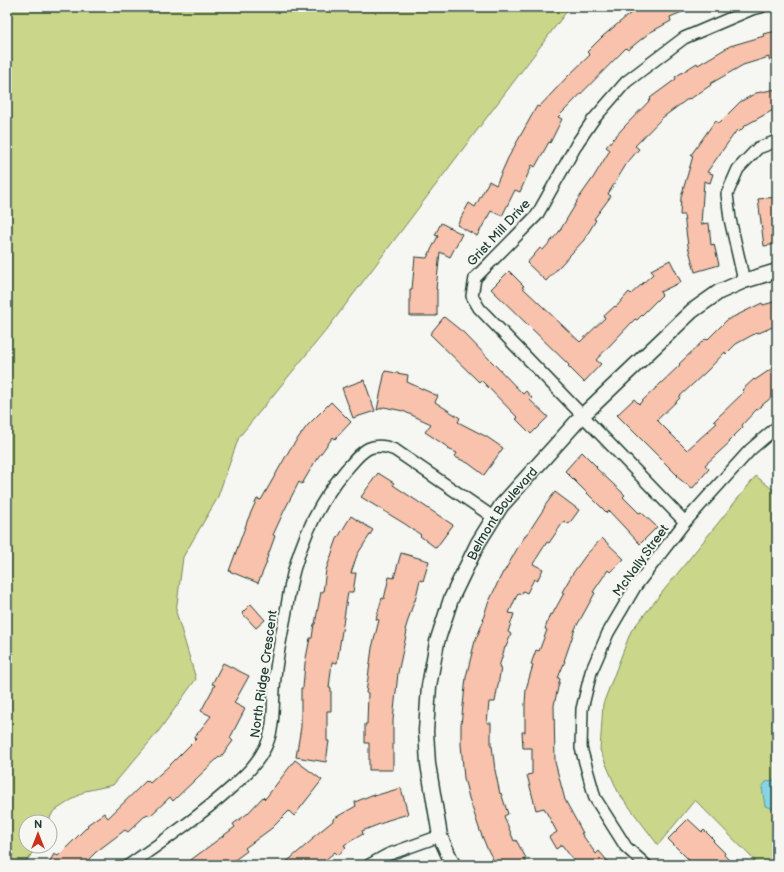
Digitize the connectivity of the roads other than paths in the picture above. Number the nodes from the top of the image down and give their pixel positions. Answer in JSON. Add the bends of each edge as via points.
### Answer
{"nodes":[{"id":1,"x":761,"y":7,"type":"edge"},
{"id":2,"x":777,"y":141,"type":"edge"},
{"id":3,"x":777,"y":271,"type":"edge"},
{"id":4,"x":744,"y":282,"type":"junction"},
{"id":5,"x":582,"y":416,"type":"junction"},
{"id":6,"x":777,"y":427,"type":"edge"},
{"id":7,"x":493,"y":517,"type":"junction"},
{"id":8,"x":686,"y":522,"type":"junction"},
{"id":9,"x":440,"y":836,"type":"junction"},
{"id":10,"x":129,"y":865,"type":"edge"},
{"id":11,"x":369,"y":865,"type":"edge"},
{"id":12,"x":453,"y":865,"type":"edge"},
{"id":13,"x":646,"y":865,"type":"edge"}],
"edges":[{"from":1,"to":5,"type":"street","name":"Grist Mill Drive","via":[[752,8],[684,38],[626,82],[593,120],[578,142],[537,215],[476,278],[472,296],[479,308]]},
{"from":2,"to":4,"type":"street","via":[[758,148],[738,169],[727,194]]},
{"from":3,"to":4,"type":"street","name":"Belmont Boulevard"},
{"from":4,"to":5,"type":"street","name":"Belmont Boulevard","via":[[719,292],[692,311]]},
{"from":5,"to":7,"type":"street","name":"Belmont Boulevard"},
{"from":5,"to":8,"type":"street","name":"Grist Mill Drive"},
{"from":6,"to":8,"type":"street","name":"McNally Street","via":[[750,450]]},
{"from":7,"to":9,"type":"street","name":"Belmont Boulevard","via":[[451,599],[437,642],[429,686],[426,730],[428,764]]},
{"from":7,"to":10,"type":"street","name":"North Ridge Crescent","via":[[395,450],[374,446],[362,452],[325,498],[309,529],[296,564],[278,650],[271,731],[263,753],[244,775],[205,810]]},
{"from":8,"to":13,"type":"street","name":"McNally Street","via":[[635,587],[608,633],[591,672],[582,709],[581,748],[595,798],[626,847]]},
{"from":9,"to":11,"type":"street","via":[[388,855]]},
{"from":9,"to":12,"type":"street","name":"Belmont Boulevard"}]}
